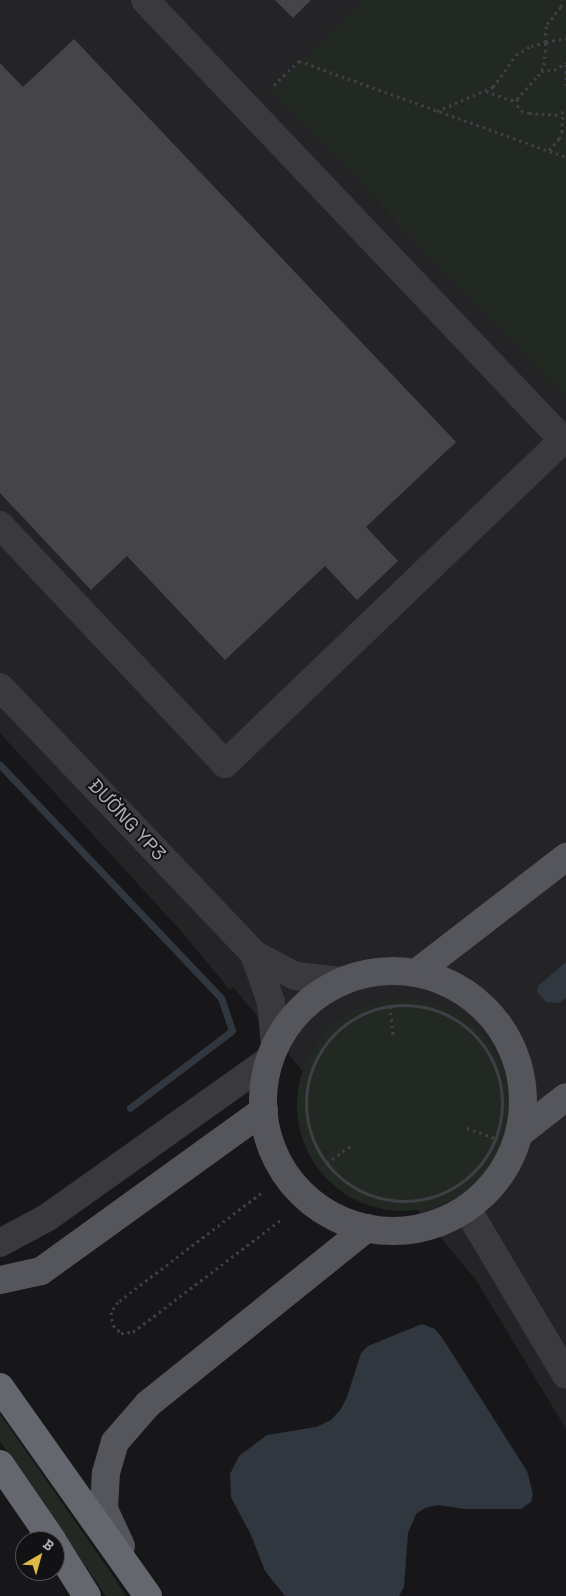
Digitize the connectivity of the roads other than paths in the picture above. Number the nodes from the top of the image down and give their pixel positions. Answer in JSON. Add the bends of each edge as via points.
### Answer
{"nodes":[{"id":1,"x":145,"y":0,"type":"edge"},
{"id":2,"x":564,"y":438,"type":"edge"},
{"id":3,"x":0,"y":525,"type":"edge"},
{"id":4,"x":0,"y":687,"type":"edge"},
{"id":5,"x":566,"y":857,"type":"edge"},
{"id":6,"x":254,"y":954,"type":"junction"},
{"id":7,"x":416,"y":973,"type":"junction"},
{"id":8,"x":343,"y":981,"type":"junction"},
{"id":9,"x":272,"y":1053,"type":"junction"},
{"id":10,"x":566,"y":1097,"type":"edge"},
{"id":11,"x":264,"y":1110,"type":"junction"},
{"id":12,"x":508,"y":1135,"type":"junction"},
{"id":13,"x":467,"y":1209,"type":"junction"},
{"id":14,"x":367,"y":1228,"type":"junction"},
{"id":15,"x":0,"y":1242,"type":"edge"},
{"id":16,"x":0,"y":1280,"type":"edge"},
{"id":17,"x":566,"y":1375,"type":"edge"},
{"id":18,"x":0,"y":1388,"type":"edge"},
{"id":19,"x":0,"y":1464,"type":"edge"},
{"id":20,"x":45,"y":1531,"type":"edge"},
{"id":21,"x":65,"y":1561,"type":"edge"},
{"id":22,"x":141,"y":1585,"type":"edge"},
{"id":23,"x":87,"y":1596,"type":"edge"}],
"edges":[{"from":1,"to":2,"type":"street"},
{"from":2,"to":3,"type":"street","via":[[224,764]]},
{"from":4,"to":6,"type":"street","name":"ĐƯỜNG YP3"},
{"from":5,"to":7,"type":"main road"},
{"from":6,"to":8,"type":"street","via":[[295,976]]},
{"from":6,"to":9,"type":"street","via":[[271,1002]]},
{"from":7,"to":8,"type":"main road","via":[[378,972]]},
{"from":7,"to":12,"type":"main road","via":[[444,981],[463,992],[481,1005],[503,1031],[517,1061],[524,1106]]},
{"from":8,"to":9,"type":"main road","via":[[303,1007],[282,1032]]},
{"from":9,"to":11,"type":"main road","via":[[265,1077]]},
{"from":9,"to":15,"type":"street","via":[[48,1217]]},
{"from":10,"to":12,"type":"main road"},
{"from":11,"to":14,"type":"main road","via":[[274,1152],[294,1185],[322,1210]]},
{"from":11,"to":16,"type":"main road","via":[[41,1271]]},
{"from":12,"to":13,"type":"main road","via":[[503,1172]]},
{"from":13,"to":14,"type":"main road","via":[[440,1223],[418,1229]]},
{"from":13,"to":17,"type":"street"},
{"from":14,"to":22,"type":"main road","via":[[148,1404],[115,1442],[106,1473],[104,1509]]},
{"from":18,"to":22,"type":"highway"},
{"from":19,"to":20,"type":"highway"},
{"from":21,"to":23,"type":"highway"}]}
